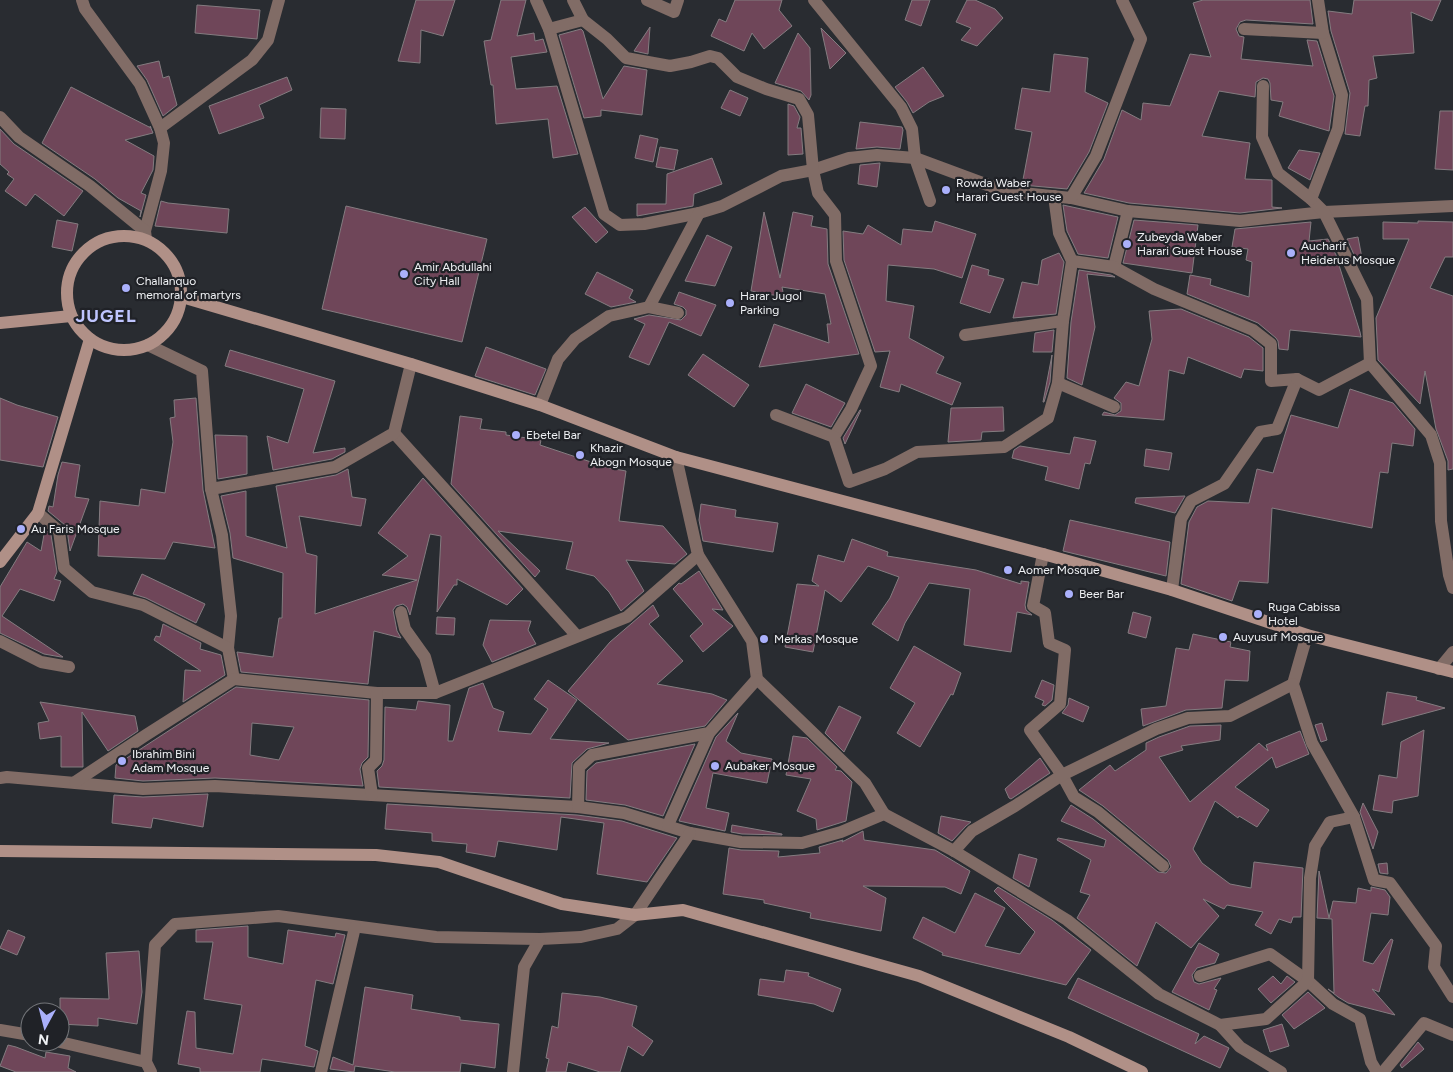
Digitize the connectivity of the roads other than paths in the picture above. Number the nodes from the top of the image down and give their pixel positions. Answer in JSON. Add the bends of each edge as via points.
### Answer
{"nodes":[{"id":1,"x":82,"y":0,"type":"edge"},
{"id":2,"x":279,"y":0,"type":"edge"},
{"id":3,"x":536,"y":0,"type":"edge"},
{"id":4,"x":573,"y":0,"type":"edge"},
{"id":5,"x":647,"y":0,"type":"edge"},
{"id":6,"x":678,"y":0,"type":"edge"},
{"id":7,"x":814,"y":0,"type":"edge"},
{"id":8,"x":1122,"y":0,"type":"edge"},
{"id":9,"x":1318,"y":0,"type":"edge"},
{"id":10,"x":583,"y":20,"type":"junction"},
{"id":11,"x":549,"y":29,"type":"junction"},
{"id":12,"x":1244,"y":29,"type":"dead end"},
{"id":13,"x":1323,"y":32,"type":"junction"},
{"id":14,"x":1263,"y":86,"type":"dead end"},
{"id":15,"x":0,"y":117,"type":"edge"},
{"id":16,"x":160,"y":128,"type":"junction"},
{"id":17,"x":915,"y":158,"type":"junction"},
{"id":18,"x":813,"y":170,"type":"junction"},
{"id":19,"x":1054,"y":196,"type":"junction"},
{"id":20,"x":1071,"y":198,"type":"junction"},
{"id":21,"x":1311,"y":199,"type":"junction"},
{"id":22,"x":930,"y":201,"type":"dead end"},
{"id":23,"x":1453,"y":206,"type":"edge"},
{"id":24,"x":1128,"y":211,"type":"junction"},
{"id":25,"x":1324,"y":212,"type":"junction"},
{"id":26,"x":699,"y":213,"type":"junction"},
{"id":27,"x":145,"y":235,"type":"junction"},
{"id":28,"x":1072,"y":261,"type":"junction"},
{"id":29,"x":1114,"y":266,"type":"junction"},
{"id":30,"x":182,"y":297,"type":"junction"},
{"id":31,"x":649,"y":307,"type":"junction"},
{"id":32,"x":678,"y":313,"type":"dead end"},
{"id":33,"x":71,"y":316,"type":"junction"},
{"id":34,"x":1063,"y":321,"type":"junction"},
{"id":35,"x":0,"y":323,"type":"edge"},
{"id":36,"x":964,"y":335,"type":"dead end"},
{"id":37,"x":90,"y":339,"type":"junction"},
{"id":38,"x":148,"y":345,"type":"junction"},
{"id":39,"x":1370,"y":363,"type":"junction"},
{"id":40,"x":411,"y":364,"type":"junction"},
{"id":41,"x":1296,"y":379,"type":"junction"},
{"id":42,"x":1058,"y":383,"type":"junction"},
{"id":43,"x":540,"y":405,"type":"junction"},
{"id":44,"x":1114,"y":407,"type":"dead end"},
{"id":45,"x":776,"y":415,"type":"dead end"},
{"id":46,"x":394,"y":433,"type":"junction"},
{"id":47,"x":834,"y":437,"type":"junction"},
{"id":48,"x":676,"y":457,"type":"junction"},
{"id":49,"x":211,"y":489,"type":"junction"},
{"id":50,"x":38,"y":513,"type":"junction"},
{"id":51,"x":1043,"y":554,"type":"junction"},
{"id":52,"x":698,"y":555,"type":"junction"},
{"id":53,"x":0,"y":562,"type":"edge"},
{"id":54,"x":1453,"y":588,"type":"edge"},
{"id":55,"x":1172,"y":590,"type":"junction"},
{"id":56,"x":401,"y":612,"type":"dead end"},
{"id":57,"x":1308,"y":635,"type":"junction"},
{"id":58,"x":577,"y":636,"type":"junction"},
{"id":59,"x":0,"y":641,"type":"edge"},
{"id":60,"x":228,"y":648,"type":"junction"},
{"id":61,"x":1453,"y":652,"type":"edge"},
{"id":62,"x":69,"y":667,"type":"dead end"},
{"id":63,"x":1438,"y":669,"type":"junction"},
{"id":64,"x":1453,"y":672,"type":"edge"},
{"id":65,"x":757,"y":678,"type":"junction"},
{"id":66,"x":234,"y":679,"type":"junction"},
{"id":67,"x":1293,"y":684,"type":"junction"},
{"id":68,"x":376,"y":693,"type":"junction"},
{"id":69,"x":435,"y":693,"type":"junction"},
{"id":70,"x":709,"y":733,"type":"junction"},
{"id":71,"x":1062,"y":775,"type":"junction"},
{"id":72,"x":0,"y":778,"type":"edge"},
{"id":73,"x":75,"y":782,"type":"junction"},
{"id":74,"x":372,"y":795,"type":"junction"},
{"id":75,"x":578,"y":807,"type":"junction"},
{"id":76,"x":884,"y":814,"type":"junction"},
{"id":77,"x":1354,"y":817,"type":"junction"},
{"id":78,"x":668,"y":825,"type":"junction"},
{"id":79,"x":690,"y":833,"type":"junction"},
{"id":80,"x":954,"y":850,"type":"junction"},
{"id":81,"x":0,"y":851,"type":"edge"},
{"id":82,"x":1163,"y":866,"type":"dead end"},
{"id":83,"x":635,"y":915,"type":"junction"},
{"id":84,"x":355,"y":927,"type":"junction"},
{"id":85,"x":540,"y":940,"type":"junction"},
{"id":86,"x":1200,"y":976,"type":"dead end"},
{"id":87,"x":1308,"y":981,"type":"junction"},
{"id":88,"x":1453,"y":997,"type":"edge"},
{"id":89,"x":1220,"y":1025,"type":"junction"},
{"id":90,"x":0,"y":1030,"type":"edge"},
{"id":91,"x":20,"y":1033,"type":"edge"},
{"id":92,"x":1453,"y":1035,"type":"edge"},
{"id":93,"x":70,"y":1045,"type":"edge"},
{"id":94,"x":148,"y":1067,"type":"edge"},
{"id":95,"x":321,"y":1072,"type":"edge"},
{"id":96,"x":513,"y":1072,"type":"edge"},
{"id":97,"x":1142,"y":1072,"type":"edge"},
{"id":98,"x":1281,"y":1072,"type":"edge"},
{"id":99,"x":1377,"y":1072,"type":"edge"},
{"id":100,"x":1383,"y":1072,"type":"edge"}],
"edges":[{"from":1,"to":16,"type":"street","via":[[85,9],[140,84]]},
{"from":2,"to":16,"type":"street","via":[[268,40],[252,60]]},
{"from":3,"to":11,"type":"street"},
{"from":4,"to":10,"type":"street"},
{"from":5,"to":6,"type":"street","via":[[674,12]]},
{"from":7,"to":17,"type":"street","via":[[901,107],[912,129]]},
{"from":8,"to":20,"type":"street","via":[[1142,39],[1096,156]]},
{"from":9,"to":13,"type":"street"},
{"from":10,"to":11,"type":"street"},
{"from":10,"to":18,"type":"street","via":[[626,58],[670,66],[710,56],[718,58],[737,78],[799,99],[808,115]]},
{"from":11,"to":26,"type":"street","via":[[604,214],[620,225],[644,224]]},
{"from":12,"to":13,"type":"street"},
{"from":13,"to":21,"type":"street","via":[[1342,95],[1338,129]]},
{"from":14,"to":21,"type":"street","via":[[1262,137],[1278,173]]},
{"from":15,"to":27,"type":"street","via":[[19,137],[90,186]]},
{"from":16,"to":27,"type":"street","via":[[164,142],[161,171]]},
{"from":17,"to":18,"type":"street","via":[[849,158]]},
{"from":17,"to":19,"type":"street","via":[[1004,191]]},
{"from":17,"to":22,"type":"street"},
{"from":18,"to":26,"type":"street","via":[[781,176],[722,206]]},
{"from":18,"to":47,"type":"street","via":[[818,193],[835,215],[836,262],[871,366]]},
{"from":19,"to":20,"type":"street"},
{"from":19,"to":28,"type":"street","via":[[1060,233]]},
{"from":20,"to":24,"type":"street"},
{"from":21,"to":25,"type":"street"},
{"from":23,"to":25,"type":"street"},
{"from":24,"to":25,"type":"street","via":[[1240,221]]},
{"from":24,"to":29,"type":"street"},
{"from":25,"to":39,"type":"street","via":[[1368,299]]},
{"from":26,"to":31,"type":"street"},
{"from":27,"to":30,"type":"street","via":[[173,262],[180,279]]},
{"from":27,"to":33,"type":"street","via":[[107,238],[90,246],[76,260],[68,278],[66,297]]},
{"from":28,"to":29,"type":"street"},
{"from":28,"to":34,"type":"street"},
{"from":29,"to":41,"type":"street","via":[[1154,289],[1253,330],[1271,344],[1271,381]]},
{"from":30,"to":38,"type":"street","via":[[172,326]]},
{"from":30,"to":40,"type":"street"},
{"from":31,"to":32,"type":"street"},
{"from":31,"to":43,"type":"street","via":[[609,316],[575,339],[558,359]]},
{"from":33,"to":35,"type":"street"},
{"from":33,"to":37,"type":"street"},
{"from":34,"to":36,"type":"street"},
{"from":34,"to":42,"type":"street"},
{"from":37,"to":38,"type":"street","via":[[118,350]]},
{"from":37,"to":50,"type":"street"},
{"from":38,"to":49,"type":"street","via":[[202,371]]},
{"from":39,"to":41,"type":"street","via":[[1319,390]]},
{"from":39,"to":54,"type":"street","via":[[1431,435],[1440,463],[1442,521]]},
{"from":40,"to":43,"type":"street"},
{"from":40,"to":46,"type":"street"},
{"from":41,"to":55,"type":"street","via":[[1277,429],[1260,432],[1224,484],[1191,501],[1181,519]]},
{"from":42,"to":44,"type":"street"},
{"from":42,"to":47,"type":"street","via":[[1048,418],[1004,447],[916,452],[886,469],[850,482]]},
{"from":43,"to":48,"type":"street"},
{"from":45,"to":47,"type":"street"},
{"from":46,"to":49,"type":"street","via":[[335,467]]},
{"from":46,"to":58,"type":"street"},
{"from":48,"to":51,"type":"street"},
{"from":48,"to":52,"type":"street"},
{"from":49,"to":60,"type":"street","via":[[222,534],[231,616]]},
{"from":50,"to":53,"type":"street"},
{"from":50,"to":60,"type":"street","via":[[59,531],[64,568],[92,592],[143,605]]},
{"from":51,"to":55,"type":"street"},
{"from":51,"to":71,"type":"street","via":[[1033,606],[1045,613],[1049,643],[1065,650],[1060,704],[1030,730]]},
{"from":52,"to":58,"type":"street","via":[[627,617]]},
{"from":52,"to":65,"type":"street","via":[[752,642]]},
{"from":55,"to":57,"type":"street"},
{"from":56,"to":69,"type":"street","via":[[405,629],[425,657]]},
{"from":57,"to":63,"type":"street"},
{"from":57,"to":67,"type":"street"},
{"from":58,"to":69,"type":"street"},
{"from":59,"to":62,"type":"street","via":[[41,662]]},
{"from":60,"to":66,"type":"street"},
{"from":61,"to":63,"type":"street"},
{"from":63,"to":64,"type":"street"},
{"from":65,"to":70,"type":"street"},
{"from":65,"to":76,"type":"street","via":[[865,784]]},
{"from":66,"to":68,"type":"street"},
{"from":66,"to":73,"type":"street"},
{"from":67,"to":71,"type":"street","via":[[1230,716],[1188,718],[1156,729]]},
{"from":67,"to":77,"type":"street","via":[[1312,743]]},
{"from":68,"to":69,"type":"street"},
{"from":68,"to":74,"type":"street","via":[[376,760],[368,768]]},
{"from":70,"to":75,"type":"street","via":[[592,755],[579,767]]},
{"from":70,"to":78,"type":"street"},
{"from":71,"to":80,"type":"street","via":[[972,831]]},
{"from":71,"to":82,"type":"street","via":[[1074,797],[1098,812]]},
{"from":72,"to":73,"type":"street"},
{"from":73,"to":74,"type":"street","via":[[144,789],[215,786]]},
{"from":74,"to":75,"type":"street"},
{"from":75,"to":78,"type":"street","via":[[624,813]]},
{"from":76,"to":79,"type":"street","via":[[841,832],[802,843],[741,842]]},
{"from":76,"to":80,"type":"street"},
{"from":77,"to":87,"type":"street","via":[[1330,822],[1315,846],[1310,878]]},
{"from":77,"to":88,"type":"street","via":[[1374,880],[1390,883],[1436,946],[1434,967]]},
{"from":78,"to":79,"type":"street"},
{"from":79,"to":83,"type":"street"},
{"from":80,"to":89,"type":"street","via":[[1067,920],[1159,994]]},
{"from":81,"to":83,"type":"street","via":[[376,855],[439,862],[562,904]]},
{"from":83,"to":85,"type":"street","via":[[617,929],[581,937]]},
{"from":83,"to":97,"type":"street","via":[[683,910],[919,976],[1069,1037]]},
{"from":84,"to":85,"type":"street","via":[[436,937]]},
{"from":84,"to":94,"type":"street","via":[[278,916],[175,924],[155,945]]},
{"from":84,"to":95,"type":"street"},
{"from":85,"to":96,"type":"street","via":[[524,967]]},
{"from":86,"to":87,"type":"street","via":[[1270,954]]},
{"from":87,"to":89,"type":"street","via":[[1266,1019]]},
{"from":87,"to":99,"type":"street","via":[[1333,1004],[1360,1019]]},
{"from":89,"to":98,"type":"street","via":[[1240,1047]]},
{"from":90,"to":91,"type":"street"},
{"from":92,"to":100,"type":"street","via":[[1424,1023]]},
{"from":93,"to":94,"type":"street"}]}
